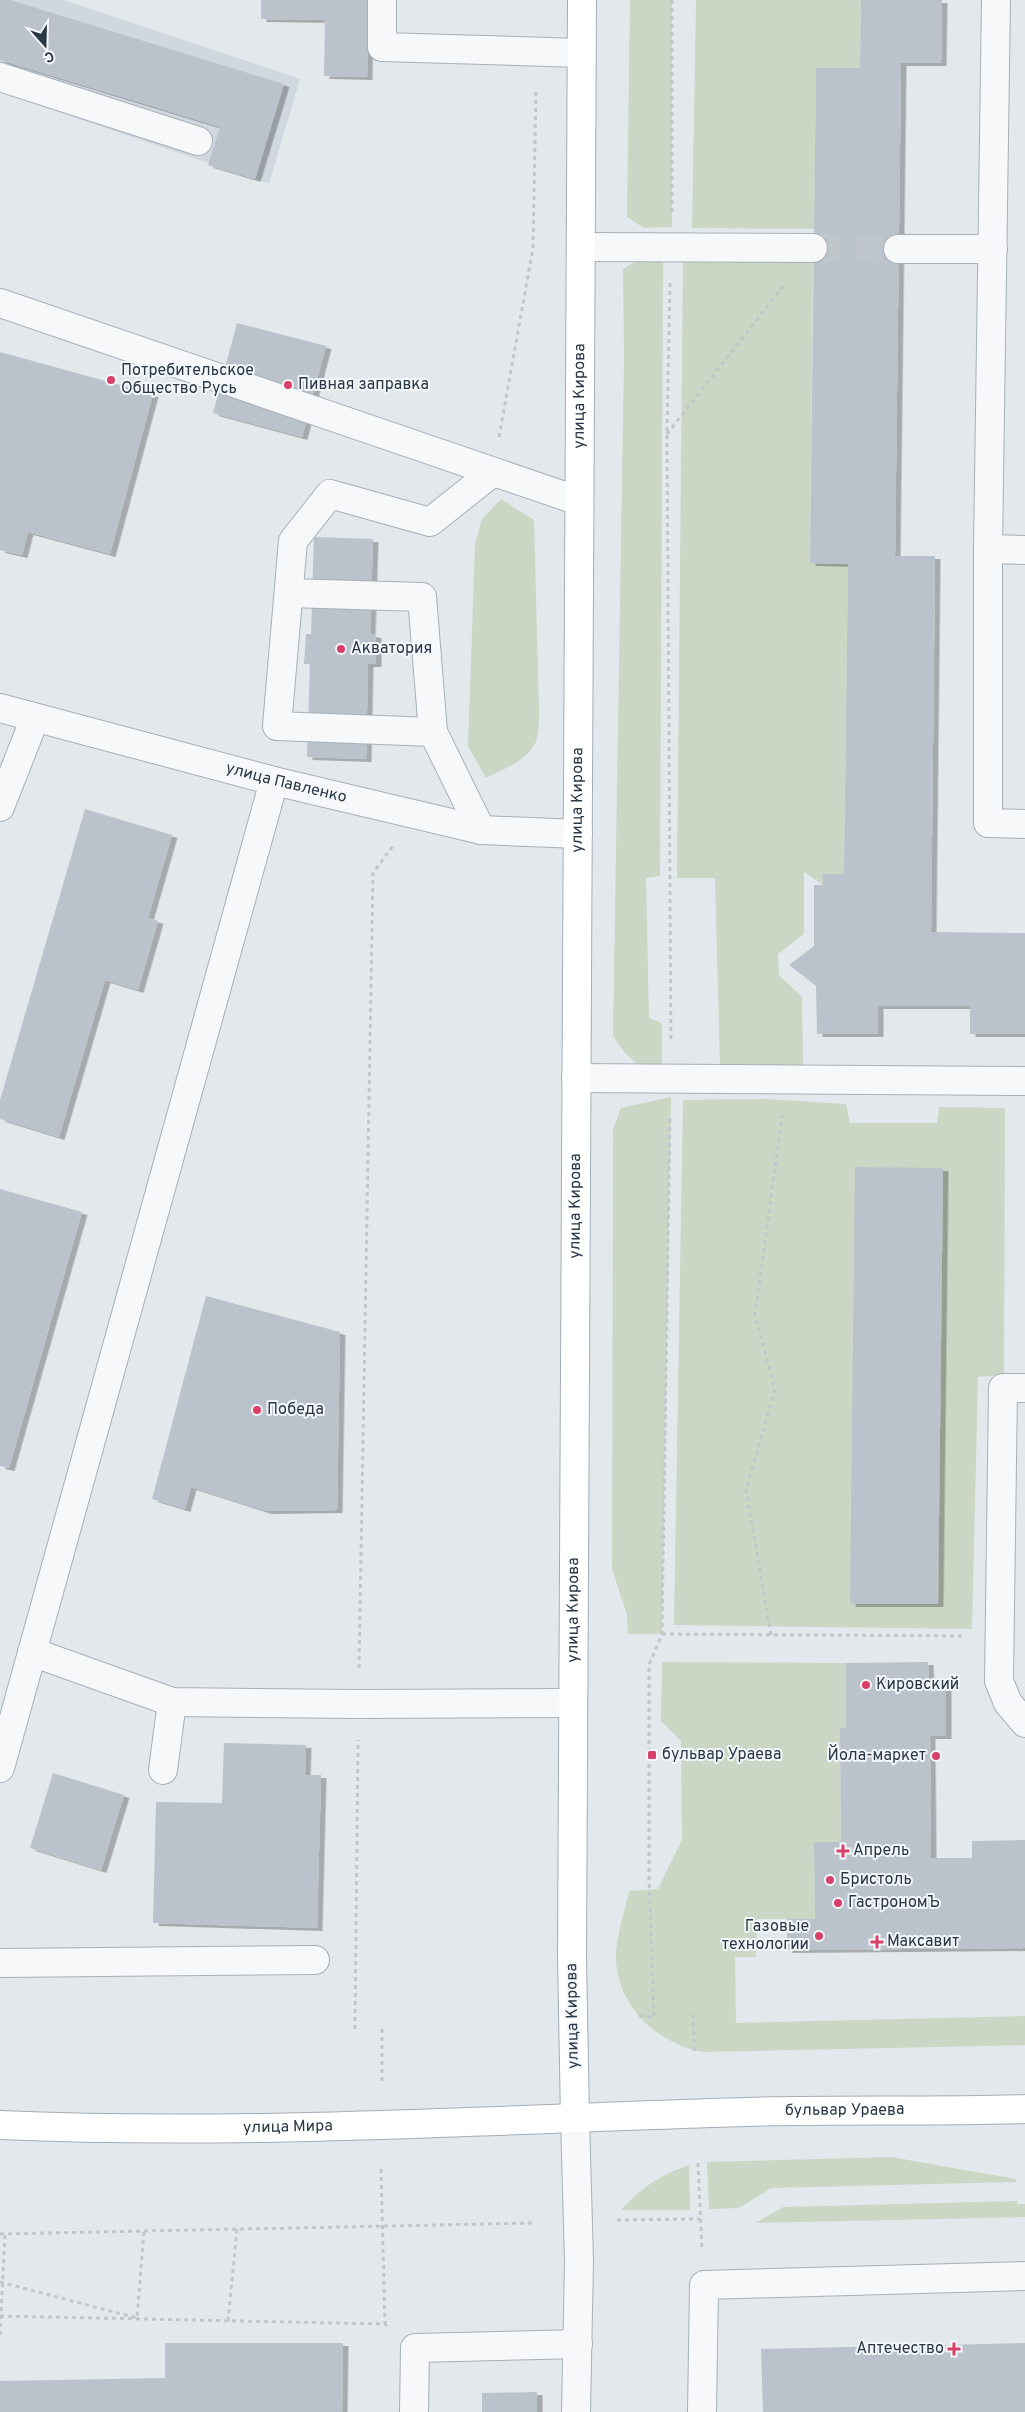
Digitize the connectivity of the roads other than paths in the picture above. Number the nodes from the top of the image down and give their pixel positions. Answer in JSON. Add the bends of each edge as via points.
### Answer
{"nodes":[{"id":1,"x":382,"y":0,"type":"edge"},
{"id":2,"x":582,"y":0,"type":"edge"},
{"id":3,"x":996,"y":0,"type":"edge"},
{"id":4,"x":581,"y":53,"type":"junction"},
{"id":5,"x":0,"y":77,"type":"edge"},
{"id":6,"x":198,"y":141,"type":"dead end"},
{"id":7,"x":581,"y":247,"type":"junction"},
{"id":8,"x":813,"y":248,"type":"tunnel mouth"},
{"id":9,"x":898,"y":248,"type":"tunnel mouth"},
{"id":10,"x":993,"y":249,"type":"junction"},
{"id":11,"x":0,"y":303,"type":"edge"},
{"id":12,"x":493,"y":472,"type":"junction"},
{"id":13,"x":579,"y":501,"type":"junction"},
{"id":14,"x":988,"y":549,"type":"junction"},
{"id":15,"x":1025,"y":550,"type":"edge"},
{"id":16,"x":289,"y":593,"type":"junction"},
{"id":17,"x":0,"y":708,"type":"edge"},
{"id":18,"x":35,"y":718,"type":"junction"},
{"id":19,"x":433,"y":732,"type":"junction"},
{"id":20,"x":274,"y":781,"type":"junction"},
{"id":21,"x":0,"y":807,"type":"edge"},
{"id":22,"x":1025,"y":824,"type":"edge"},
{"id":23,"x":481,"y":830,"type":"junction"},
{"id":24,"x":578,"y":834,"type":"junction"},
{"id":25,"x":576,"y":1078,"type":"junction"},
{"id":26,"x":1025,"y":1081,"type":"edge"},
{"id":27,"x":1025,"y":1388,"type":"edge"},
{"id":28,"x":32,"y":1652,"type":"junction"},
{"id":29,"x":172,"y":1702,"type":"junction"},
{"id":30,"x":573,"y":1703,"type":"junction"},
{"id":31,"x":1025,"y":1723,"type":"edge"},
{"id":32,"x":0,"y":1768,"type":"edge"},
{"id":33,"x":163,"y":1770,"type":"dead end"},
{"id":34,"x":315,"y":1960,"type":"dead end"},
{"id":35,"x":0,"y":1963,"type":"edge"},
{"id":36,"x":1025,"y":2109,"type":"edge"},
{"id":37,"x":575,"y":2118,"type":"junction"},
{"id":38,"x":0,"y":2125,"type":"edge"},
{"id":39,"x":1025,"y":2276,"type":"edge"},
{"id":40,"x":578,"y":2344,"type":"junction"},
{"id":41,"x":414,"y":2412,"type":"edge"},
{"id":42,"x":576,"y":2412,"type":"edge"},
{"id":43,"x":702,"y":2412,"type":"edge"}],
"edges":[{"from":1,"to":4,"type":"street","via":[[382,48]]},
{"from":2,"to":4,"type":"main road","name":"улица Кирова"},
{"from":3,"to":10,"type":"street"},
{"from":4,"to":7,"type":"main road","name":"улица Кирова"},
{"from":5,"to":6,"type":"street"},
{"from":7,"to":8,"type":"street"},
{"from":7,"to":13,"type":"main road","name":"улица Кирова"},
{"from":9,"to":10,"type":"street"},
{"from":10,"to":14,"type":"street"},
{"from":11,"to":12,"type":"street"},
{"from":12,"to":13,"type":"street"},
{"from":12,"to":16,"type":"street","via":[[430,522],[330,494],[293,541]]},
{"from":13,"to":24,"type":"main road","name":"улица Кирова"},
{"from":14,"to":15,"type":"street"},
{"from":14,"to":22,"type":"street","via":[[988,823]]},
{"from":16,"to":19,"type":"street","via":[[422,597]]},
{"from":16,"to":19,"type":"street","via":[[277,726]]},
{"from":17,"to":18,"type":"street","name":"улица Павленко"},
{"from":18,"to":20,"type":"street","name":"улица Павленко"},
{"from":18,"to":21,"type":"street"},
{"from":19,"to":23,"type":"street"},
{"from":20,"to":23,"type":"street","name":"улица Павленко"},
{"from":20,"to":28,"type":"street"},
{"from":23,"to":24,"type":"street","name":"улица Павленко"},
{"from":24,"to":25,"type":"main road","name":"улица Кирова"},
{"from":25,"to":26,"type":"street"},
{"from":25,"to":30,"type":"main road","name":"улица Кирова"},
{"from":27,"to":31,"type":"street","via":[[1002,1388],[999,1681],[1008,1703]]},
{"from":28,"to":29,"type":"street"},
{"from":28,"to":32,"type":"street"},
{"from":29,"to":30,"type":"street"},
{"from":29,"to":33,"type":"street"},
{"from":30,"to":37,"type":"main road","name":"улица Кирова"},
{"from":34,"to":35,"type":"street"},
{"from":36,"to":37,"type":"main road","name":"бульвар Ураева","via":[[749,2112]]},
{"from":37,"to":38,"type":"main road","name":"улица Мира","via":[[324,2128]]},
{"from":37,"to":40,"type":"street","name":"улица Кирова"},
{"from":39,"to":43,"type":"street","via":[[704,2285]]},
{"from":40,"to":41,"type":"street","via":[[415,2348]]},
{"from":40,"to":42,"type":"street","name":"улица Кирова"}]}
